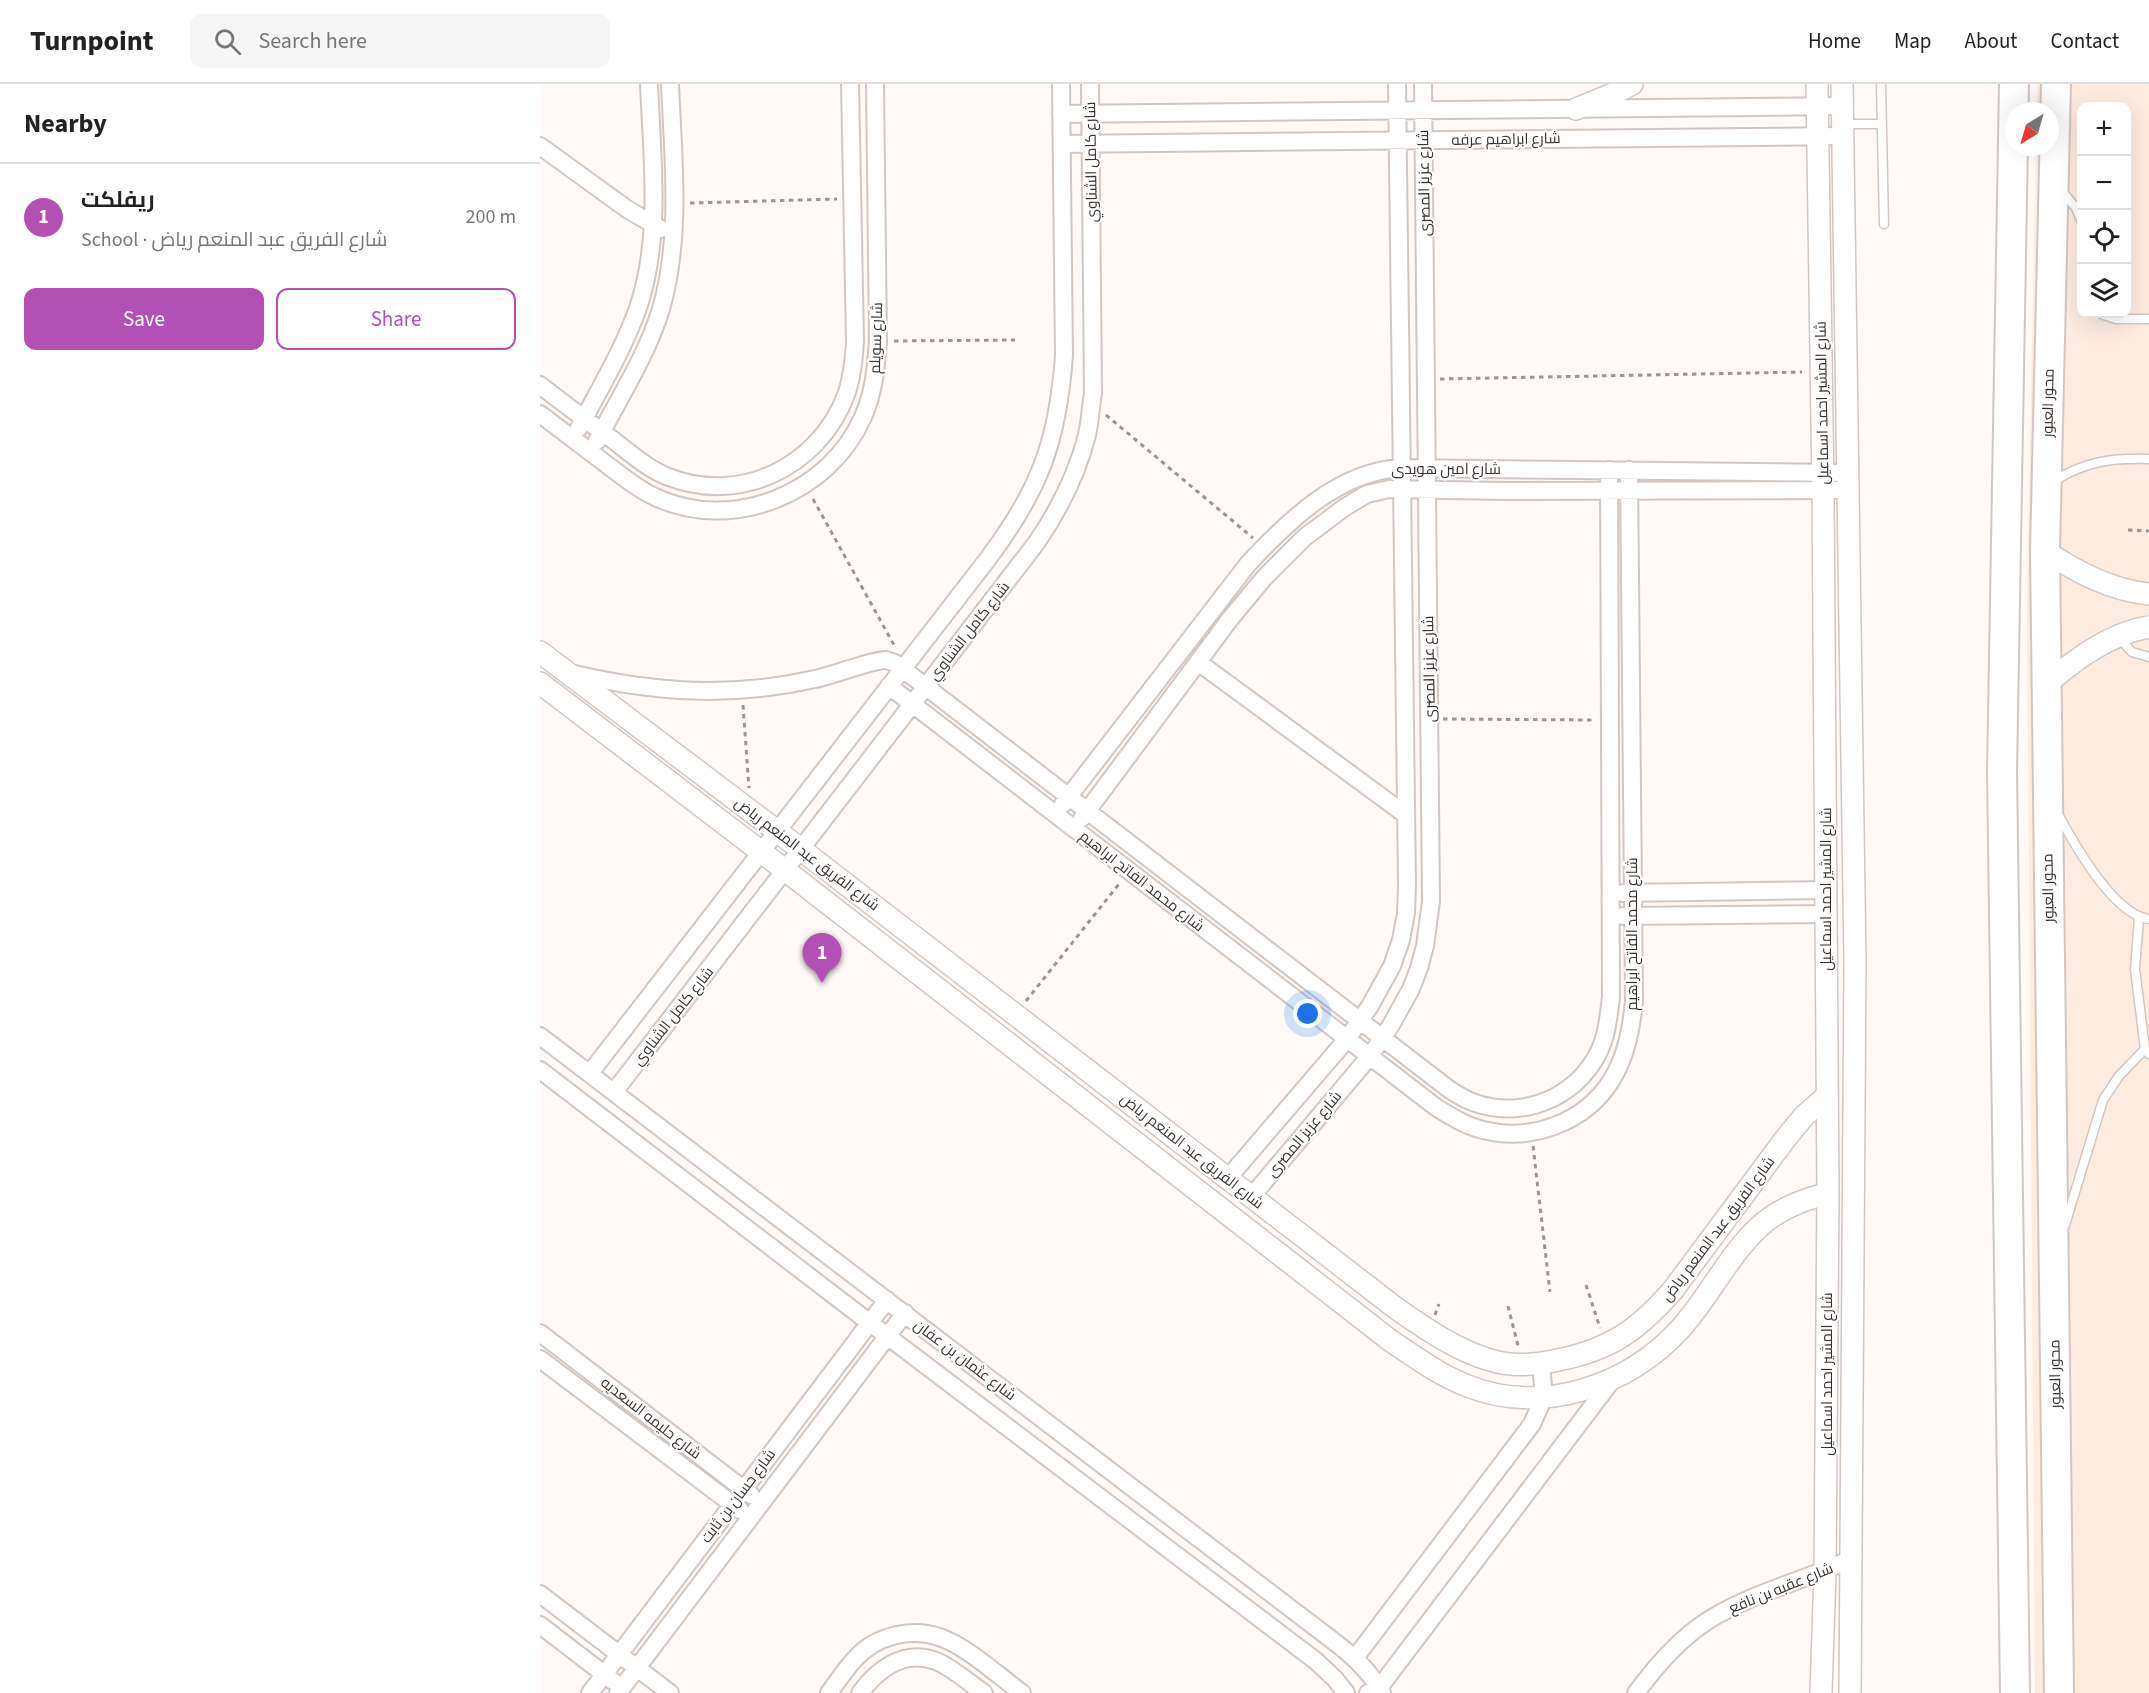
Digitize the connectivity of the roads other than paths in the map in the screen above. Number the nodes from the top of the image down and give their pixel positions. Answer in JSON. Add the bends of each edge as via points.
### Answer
{"nodes":[{"id":1,"x":649,"y":84,"type":"edge"},
{"id":2,"x":670,"y":84,"type":"edge"},
{"id":3,"x":850,"y":84,"type":"edge"},
{"id":4,"x":875,"y":84,"type":"edge"},
{"id":5,"x":1061,"y":84,"type":"edge"},
{"id":6,"x":1089,"y":84,"type":"edge"},
{"id":7,"x":1397,"y":84,"type":"edge"},
{"id":8,"x":1423,"y":84,"type":"edge"},
{"id":9,"x":1632,"y":84,"type":"edge"},
{"id":10,"x":1817,"y":84,"type":"edge"},
{"id":11,"x":1842,"y":84,"type":"edge"},
{"id":12,"x":1881,"y":84,"type":"edge"},
{"id":13,"x":2014,"y":84,"type":"edge"},
{"id":14,"x":2056,"y":84,"type":"edge"},
{"id":15,"x":1818,"y":106,"type":"junction"},
{"id":16,"x":1576,"y":109,"type":"junction"},
{"id":17,"x":1398,"y":111,"type":"junction"},
{"id":18,"x":1423,"y":111,"type":"junction"},
{"id":19,"x":1061,"y":114,"type":"junction"},
{"id":20,"x":1090,"y":114,"type":"junction"},
{"id":21,"x":1843,"y":122,"type":"junction"},
{"id":22,"x":1882,"y":124,"type":"junction"},
{"id":23,"x":1818,"y":137,"type":"junction"},
{"id":24,"x":1398,"y":140,"type":"junction"},
{"id":25,"x":1423,"y":140,"type":"junction"},
{"id":26,"x":1090,"y":143,"type":"junction"},
{"id":27,"x":1062,"y":144,"type":"junction"},
{"id":28,"x":540,"y":146,"type":"edge"},
{"id":29,"x":2053,"y":185,"type":"junction"},
{"id":30,"x":2077,"y":212,"type":"edge"},
{"id":31,"x":652,"y":224,"type":"junction"},
{"id":32,"x":1884,"y":224,"type":"dead end"},
{"id":33,"x":673,"y":233,"type":"junction"},
{"id":34,"x":2113,"y":318,"type":"edge"},
{"id":35,"x":2149,"y":319,"type":"edge"},
{"id":36,"x":540,"y":385,"type":"edge"},
{"id":37,"x":540,"y":414,"type":"edge"},
{"id":38,"x":584,"y":418,"type":"junction"},
{"id":39,"x":602,"y":432,"type":"junction"},
{"id":40,"x":573,"y":439,"type":"junction"},
{"id":41,"x":591,"y":452,"type":"junction"},
{"id":42,"x":2149,"y":459,"type":"edge"},
{"id":43,"x":1401,"y":468,"type":"junction"},
{"id":44,"x":1427,"y":468,"type":"junction"},
{"id":45,"x":1506,"y":468,"type":"junction"},
{"id":46,"x":1609,"y":470,"type":"junction"},
{"id":47,"x":1629,"y":470,"type":"junction"},
{"id":48,"x":1823,"y":482,"type":"junction"},
{"id":49,"x":1848,"y":482,"type":"junction"},
{"id":50,"x":2046,"y":485,"type":"junction"},
{"id":51,"x":1401,"y":489,"type":"junction"},
{"id":52,"x":1427,"y":490,"type":"junction"},
{"id":53,"x":1505,"y":491,"type":"junction"},
{"id":54,"x":1609,"y":491,"type":"junction"},
{"id":55,"x":1629,"y":491,"type":"junction"},
{"id":56,"x":2045,"y":551,"type":"junction"},
{"id":57,"x":1609,"y":567,"type":"junction"},
{"id":58,"x":1630,"y":567,"type":"junction"},
{"id":59,"x":2149,"y":594,"type":"edge"},
{"id":60,"x":2149,"y":627,"type":"edge"},
{"id":61,"x":2118,"y":637,"type":"junction"},
{"id":62,"x":540,"y":652,"type":"edge"},
{"id":63,"x":2149,"y":657,"type":"edge"},
{"id":64,"x":1198,"y":662,"type":"junction"},
{"id":65,"x":904,"y":667,"type":"junction"},
{"id":66,"x":567,"y":673,"type":"junction"},
{"id":67,"x":540,"y":683,"type":"edge"},
{"id":68,"x":2046,"y":684,"type":"junction"},
{"id":69,"x":889,"y":686,"type":"junction"},
{"id":70,"x":926,"y":687,"type":"junction"},
{"id":71,"x":913,"y":704,"type":"junction"},
{"id":72,"x":2047,"y":792,"type":"junction"},
{"id":73,"x":1068,"y":797,"type":"junction"},
{"id":74,"x":1087,"y":811,"type":"junction"},
{"id":75,"x":1055,"y":814,"type":"junction"},
{"id":76,"x":1406,"y":815,"type":"junction"},
{"id":77,"x":1074,"y":828,"type":"junction"},
{"id":78,"x":777,"y":831,"type":"junction"},
{"id":79,"x":801,"y":849,"type":"junction"},
{"id":80,"x":761,"y":852,"type":"junction"},
{"id":81,"x":785,"y":870,"type":"junction"},
{"id":82,"x":1826,"y":890,"type":"junction"},
{"id":83,"x":1734,"y":891,"type":"junction"},
{"id":84,"x":1610,"y":893,"type":"junction"},
{"id":85,"x":1633,"y":893,"type":"junction"},
{"id":86,"x":1734,"y":915,"type":"junction"},
{"id":87,"x":1826,"y":915,"type":"junction"},
{"id":88,"x":1610,"y":916,"type":"junction"},
{"id":89,"x":1633,"y":916,"type":"junction"},
{"id":90,"x":2139,"y":918,"type":"junction"},
{"id":91,"x":2149,"y":919,"type":"edge"},
{"id":92,"x":1360,"y":1021,"type":"junction"},
{"id":93,"x":540,"y":1036,"type":"edge"},
{"id":94,"x":1347,"y":1039,"type":"junction"},
{"id":95,"x":1382,"y":1039,"type":"junction"},
{"id":96,"x":2147,"y":1051,"type":"edge"},
{"id":97,"x":1370,"y":1056,"type":"junction"},
{"id":98,"x":540,"y":1070,"type":"edge"},
{"id":99,"x":590,"y":1073,"type":"junction"},
{"id":100,"x":614,"y":1092,"type":"junction"},
{"id":101,"x":1827,"y":1096,"type":"junction"},
{"id":102,"x":1228,"y":1178,"type":"junction"},
{"id":103,"x":1828,"y":1193,"type":"junction"},
{"id":104,"x":1251,"y":1196,"type":"junction"},
{"id":105,"x":2053,"y":1260,"type":"junction"},
{"id":106,"x":887,"y":1300,"type":"junction"},
{"id":107,"x":905,"y":1313,"type":"junction"},
{"id":108,"x":870,"y":1323,"type":"junction"},
{"id":109,"x":1633,"y":1329,"type":"junction"},
{"id":110,"x":540,"y":1333,"type":"edge"},
{"id":111,"x":887,"y":1336,"type":"junction"},
{"id":112,"x":1653,"y":1355,"type":"junction"},
{"id":113,"x":540,"y":1359,"type":"edge"},
{"id":114,"x":1532,"y":1364,"type":"junction"},
{"id":115,"x":1613,"y":1380,"type":"junction"},
{"id":116,"x":1544,"y":1397,"type":"junction"},
{"id":117,"x":743,"y":1489,"type":"junction"},
{"id":118,"x":761,"y":1503,"type":"junction"},
{"id":119,"x":732,"y":1504,"type":"junction"},
{"id":120,"x":750,"y":1518,"type":"junction"},
{"id":121,"x":1851,"y":1559,"type":"junction"},
{"id":122,"x":1825,"y":1571,"type":"junction"},
{"id":123,"x":540,"y":1594,"type":"edge"},
{"id":124,"x":540,"y":1625,"type":"edge"},
{"id":125,"x":619,"y":1655,"type":"junction"},
{"id":126,"x":1355,"y":1658,"type":"junction"},
{"id":127,"x":637,"y":1668,"type":"junction"},
{"id":128,"x":604,"y":1674,"type":"junction"},
{"id":129,"x":623,"y":1691,"type":"edge"},
{"id":130,"x":1376,"y":1691,"type":"edge"},
{"id":131,"x":590,"y":1693,"type":"edge"},
{"id":132,"x":670,"y":1693,"type":"edge"},
{"id":133,"x":829,"y":1693,"type":"edge"},
{"id":134,"x":860,"y":1693,"type":"edge"},
{"id":135,"x":984,"y":1693,"type":"edge"},
{"id":136,"x":1022,"y":1693,"type":"edge"},
{"id":137,"x":1346,"y":1693,"type":"edge"},
{"id":138,"x":1636,"y":1693,"type":"edge"},
{"id":139,"x":1821,"y":1693,"type":"edge"},
{"id":140,"x":1850,"y":1693,"type":"edge"},
{"id":141,"x":2015,"y":1693,"type":"edge"},
{"id":142,"x":2059,"y":1693,"type":"edge"}],
"edges":[{"from":1,"to":31,"type":"street"},
{"from":2,"to":33,"type":"street"},
{"from":3,"to":39,"type":"street","name":"شارع سويلم","via":[[855,341],[853,368],[835,419],[799,460],[775,474],[721,487],[666,476]]},
{"from":4,"to":41,"type":"street","name":"شارع سويلم","via":[[876,372],[871,396],[850,440],[814,478],[791,493],[737,510],[681,506],[655,497]]},
{"from":5,"to":19,"type":"street","name":"شارع كامل الشناوي"},
{"from":6,"to":20,"type":"street","name":"شارع كامل الشناوي"},
{"from":7,"to":17,"type":"street","name":"شارع عزيز المصرى"},
{"from":8,"to":18,"type":"street","name":"شارع عزيز المصرى"},
{"from":9,"to":16,"type":"street"},
{"from":10,"to":15,"type":"street","name":"شارع المشير احمد اسماعيل"},
{"from":11,"to":21,"type":"street","name":"شارع المشير احمد اسماعيل"},
{"from":12,"to":22,"type":"lane"},
{"from":13,"to":141,"type":"highway","via":[[2002,772]]},
{"from":14,"to":29,"type":"highway","name":"محور العبور"},
{"from":15,"to":16,"type":"street","name":"شارع ابراهيم عرفه"},
{"from":15,"to":21,"type":"street","name":"شارع ابراهيم عرفه"},
{"from":15,"to":23,"type":"street","name":"شارع المشير احمد اسماعيل"},
{"from":16,"to":18,"type":"street","name":"شارع ابراهيم عرفه"},
{"from":17,"to":18,"type":"street","name":"شارع ابراهيم عرفه"},
{"from":17,"to":20,"type":"street","name":"شارع ابراهيم عرفه"},
{"from":17,"to":24,"type":"street","name":"شارع عزيز المصرى"},
{"from":18,"to":25,"type":"street","name":"شارع عزيز المصرى"},
{"from":19,"to":20,"type":"street","name":"شارع ابراهيم عرفه"},
{"from":19,"to":27,"type":"street","name":"شارع كامل الشناوي"},
{"from":20,"to":26,"type":"street","name":"شارع كامل الشناوي"},
{"from":21,"to":22,"type":"lane"},
{"from":21,"to":23,"type":"street","name":"شارع ابراهيم عرفه"},
{"from":21,"to":49,"type":"street","name":"شارع المشير احمد اسماعيل"},
{"from":22,"to":32,"type":"lane"},
{"from":23,"to":25,"type":"street","name":"شارع ابراهيم عرفه"},
{"from":23,"to":48,"type":"street","name":"شارع المشير احمد اسماعيل"},
{"from":24,"to":25,"type":"street","name":"شارع ابراهيم عرفه"},
{"from":24,"to":26,"type":"street","name":"شارع ابراهيم عرفه"},
{"from":24,"to":43,"type":"street","name":"شارع عزيز المصرى"},
{"from":25,"to":44,"type":"street","name":"شارع عزيز المصرى"},
{"from":26,"to":27,"type":"street","name":"شارع ابراهيم عرفه"},
{"from":26,"to":70,"type":"street","name":"شارع كامل الشناوي","via":[[1094,352],[1087,433],[1076,471],[1037,542]]},
{"from":27,"to":65,"type":"street","name":"شارع كامل الشناوي","via":[[1064,355],[1055,429],[1029,498],[1010,530]]},
{"from":28,"to":31,"type":"street"},
{"from":29,"to":30,"type":"lane","via":[[2070,199]]},
{"from":29,"to":50,"type":"highway","name":"محور العبور"},
{"from":31,"to":33,"type":"street"},
{"from":31,"to":38,"type":"street","via":[[646,279],[638,306],[617,357]]},
{"from":33,"to":39,"type":"street","via":[[667,285],[652,334]]},
{"from":34,"to":35,"type":"lane"},
{"from":36,"to":38,"type":"street","name":"شارع سويلم"},
{"from":37,"to":40,"type":"street","name":"شارع سويلم"},
{"from":38,"to":39,"type":"street","name":"شارع سويلم"},
{"from":38,"to":40,"type":"street"},
{"from":39,"to":41,"type":"street"},
{"from":40,"to":41,"type":"street","name":"شارع سويلم"},
{"from":42,"to":50,"type":"lane","via":[[2093,462]]},
{"from":43,"to":44,"type":"street","name":"شارع امين هويدى"},
{"from":43,"to":51,"type":"street","name":"شارع عزيز المصرى"},
{"from":43,"to":73,"type":"street","name":"شارع امين هويدى","via":[[1372,472],[1322,497],[1263,547],[1223,593]]},
{"from":44,"to":45,"type":"street","name":"شارع امين هويدى"},
{"from":44,"to":52,"type":"street","name":"شارع عزيز المصرى"},
{"from":45,"to":46,"type":"street","name":"شارع امين هويدى"},
{"from":45,"to":53,"type":"street"},
{"from":46,"to":47,"type":"street","name":"شارع امين هويدى"},
{"from":46,"to":54,"type":"street","name":"شارع محمد الفاتح ابراهيم"},
{"from":47,"to":48,"type":"street","name":"شارع امين هويدى"},
{"from":47,"to":55,"type":"street","name":"شارع محمد الفاتح ابراهيم"},
{"from":48,"to":49,"type":"street","name":"شارع امين هويدى"},
{"from":48,"to":55,"type":"street","name":"شارع امين هويدى"},
{"from":48,"to":82,"type":"street","name":"شارع المشير احمد اسماعيل"},
{"from":49,"to":121,"type":"street","name":"شارع المشير احمد اسماعيل","via":[[1855,950]]},
{"from":50,"to":56,"type":"highway","name":"محور العبور"},
{"from":51,"to":52,"type":"street","name":"شارع امين هويدى"},
{"from":51,"to":64,"type":"street","name":"شارع امين هويدى","via":[[1367,494],[1305,537],[1264,578]]},
{"from":51,"to":76,"type":"street","name":"شارع عزيز المصرى"},
{"from":52,"to":53,"type":"street","name":"شارع امين هويدى"},
{"from":52,"to":95,"type":"street","name":"شارع عزيز المصرى","via":[[1431,901],[1422,957],[1411,989]]},
{"from":53,"to":54,"type":"street","name":"شارع امين هويدى"},
{"from":54,"to":55,"type":"street","name":"شارع امين هويدى"},
{"from":54,"to":57,"type":"street","name":"شارع محمد الفاتح ابراهيم"},
{"from":55,"to":58,"type":"street","name":"شارع محمد الفاتح ابراهيم"},
{"from":56,"to":59,"type":"street","via":[[2106,584]]},
{"from":56,"to":68,"type":"highway","name":"محور العبور"},
{"from":57,"to":58,"type":"street"},
{"from":57,"to":84,"type":"street","name":"شارع محمد الفاتح ابراهيم"},
{"from":58,"to":85,"type":"street","name":"شارع محمد الفاتح ابراهيم"},
{"from":60,"to":61,"type":"street"},
{"from":61,"to":63,"type":"lane","via":[[2132,652]]},
{"from":61,"to":68,"type":"street","via":[[2092,650]]},
{"from":62,"to":66,"type":"street","name":"شارع الفريق عبد المنعم رياض"},
{"from":64,"to":74,"type":"street","name":"شارع امين هويدى"},
{"from":64,"to":76,"type":"street"},
{"from":65,"to":66,"type":"street","via":[[886,660],[788,685],[698,692],[610,683]]},
{"from":65,"to":69,"type":"street","name":"شارع كامل الشناوي"},
{"from":65,"to":70,"type":"street","name":"شارع محمد الفاتح ابراهيم"},
{"from":66,"to":78,"type":"street","name":"شارع الفريق عبد المنعم رياض"},
{"from":67,"to":80,"type":"street","name":"شارع الفريق عبد المنعم رياض"},
{"from":68,"to":72,"type":"highway","name":"محور العبور"},
{"from":69,"to":71,"type":"street","name":"شارع محمد الفاتح ابراهيم"},
{"from":69,"to":78,"type":"street","name":"شارع كامل الشناوي"},
{"from":70,"to":71,"type":"street","name":"شارع كامل الشناوي"},
{"from":70,"to":73,"type":"street","name":"شارع محمد الفاتح ابراهيم"},
{"from":71,"to":75,"type":"street","name":"شارع محمد الفاتح ابراهيم"},
{"from":71,"to":79,"type":"street","name":"شارع كامل الشناوي"},
{"from":72,"to":90,"type":"lane","via":[[2105,890]]},
{"from":72,"to":105,"type":"highway","name":"محور العبور"},
{"from":73,"to":74,"type":"street","name":"شارع محمد الفاتح ابراهيم"},
{"from":73,"to":75,"type":"street","name":"شارع امين هويدى"},
{"from":74,"to":77,"type":"street","name":"شارع امين هويدى"},
{"from":74,"to":92,"type":"street","name":"شارع محمد الفاتح ابراهيم"},
{"from":75,"to":77,"type":"street","name":"شارع محمد الفاتح ابراهيم"},
{"from":76,"to":92,"type":"street","name":"شارع عزيز المصرى","via":[[1406,903],[1401,940],[1392,966]]},
{"from":77,"to":94,"type":"street","name":"شارع محمد الفاتح ابراهيم"},
{"from":78,"to":79,"type":"street","name":"شارع الفريق عبد المنعم رياض"},
{"from":78,"to":80,"type":"street","name":"شارع كامل الشناوي"},
{"from":79,"to":81,"type":"street","name":"شارع كامل الشناوي"},
{"from":79,"to":102,"type":"street","name":"شارع الفريق عبد المنعم رياض"},
{"from":80,"to":81,"type":"street","name":"شارع الفريق عبد المنعم رياض"},
{"from":80,"to":99,"type":"street","name":"شارع كامل الشناوي"},
{"from":81,"to":100,"type":"street","name":"شارع كامل الشناوي"},
{"from":81,"to":116,"type":"street","name":"شارع الفريق عبد المنعم رياض","via":[[1428,1367],[1467,1386],[1508,1396]]},
{"from":82,"to":83,"type":"street"},
{"from":82,"to":87,"type":"street","name":"شارع المشير احمد اسماعيل"},
{"from":83,"to":85,"type":"street"},
{"from":83,"to":86,"type":"street"},
{"from":84,"to":85,"type":"street"},
{"from":84,"to":88,"type":"street","name":"شارع محمد الفاتح ابراهيم"},
{"from":85,"to":89,"type":"street","name":"شارع محمد الفاتح ابراهيم"},
{"from":86,"to":87,"type":"street"},
{"from":86,"to":89,"type":"street"},
{"from":87,"to":101,"type":"street","name":"شارع المشير احمد اسماعيل"},
{"from":88,"to":89,"type":"street"},
{"from":88,"to":95,"type":"street","name":"شارع محمد الفاتح ابراهيم","via":[[1611,996],[1603,1043],[1591,1066],[1573,1086],[1551,1100],[1526,1108],[1500,1109],[1474,1103],[1450,1090]]},
{"from":89,"to":97,"type":"street","name":"شارع محمد الفاتح ابراهيم","via":[[1634,1002],[1624,1054],[1611,1081],[1592,1103],[1568,1120],[1532,1132],[1507,1134],[1483,1130],[1437,1108]]},
{"from":90,"to":91,"type":"lane"},
{"from":90,"to":96,"type":"lane","via":[[2135,969]]},
{"from":92,"to":94,"type":"street","name":"شارع عزيز المصرى"},
{"from":92,"to":95,"type":"street","name":"شارع محمد الفاتح ابراهيم"},
{"from":93,"to":99,"type":"street","name":"شارع عثمان بن عفان"},
{"from":94,"to":97,"type":"street","name":"شارع محمد الفاتح ابراهيم"},
{"from":94,"to":102,"type":"street","name":"شارع عزيز المصرى"},
{"from":95,"to":97,"type":"street","name":"شارع عزيز المصرى"},
{"from":96,"to":105,"type":"lane","via":[[2119,1076],[2103,1100]]},
{"from":97,"to":104,"type":"street","name":"شارع عزيز المصرى"},
{"from":98,"to":108,"type":"street","name":"شارع عثمان بن عفان"},
{"from":99,"to":100,"type":"street","name":"شارع عثمان بن عفان"},
{"from":100,"to":106,"type":"street","name":"شارع عثمان بن عفان"},
{"from":101,"to":103,"type":"street","name":"شارع المشير احمد اسماعيل"},
{"from":101,"to":109,"type":"street","name":"شارع الفريق عبد المنعم رياض","via":[[1786,1138],[1673,1290]]},
{"from":102,"to":104,"type":"street","name":"شارع الفريق عبد المنعم رياض"},
{"from":103,"to":112,"type":"street","name":"شارع الفريق عبد المنعم رياض","via":[[1796,1204],[1759,1227],[1680,1328]]},
{"from":103,"to":122,"type":"street","name":"شارع المشير احمد اسماعيل"},
{"from":104,"to":114,"type":"street","name":"شارع الفريق عبد المنعم رياض","via":[[1429,1330],[1491,1360]]},
{"from":105,"to":142,"type":"highway","name":"محور العبور"},
{"from":106,"to":107,"type":"street","name":"شارع عثمان بن عفان"},
{"from":106,"to":108,"type":"street","name":"شارع حسان بن ثابت"},
{"from":107,"to":111,"type":"street","name":"شارع حسان بن ثابت"},
{"from":107,"to":126,"type":"street","name":"شارع عثمان بن عفان"},
{"from":108,"to":111,"type":"street","name":"شارع عثمان بن عفان"},
{"from":108,"to":117,"type":"street","name":"شارع حسان بن ثابت"},
{"from":109,"to":112,"type":"street","via":[[1646,1336]]},
{"from":109,"to":114,"type":"street","name":"شارع الفريق عبد المنعم رياض","via":[[1606,1347],[1584,1355]]},
{"from":110,"to":117,"type":"street","name":"شارع حليمه السعديه"},
{"from":111,"to":118,"type":"street","name":"شارع حسان بن ثابت"},
{"from":111,"to":137,"type":"street","name":"شارع عثمان بن عفان","via":[[1316,1661]]},
{"from":112,"to":115,"type":"street","name":"شارع الفريق عبد المنعم رياض"},
{"from":113,"to":119,"type":"street","name":"شارع حليمه السعديه"},
{"from":114,"to":116,"type":"street"},
{"from":115,"to":116,"type":"street","name":"شارع الفريق عبد المنعم رياض"},
{"from":115,"to":130,"type":"street"},
{"from":116,"to":126,"type":"street","via":[[1532,1424]]},
{"from":117,"to":118,"type":"street","name":"شارع حليمه السعديه"},
{"from":117,"to":119,"type":"street","name":"شارع حسان بن ثابت"},
{"from":118,"to":120,"type":"street","name":"شارع حسان بن ثابت"},
{"from":119,"to":120,"type":"street","name":"شارع حليمه السعديه"},
{"from":119,"to":125,"type":"street","name":"شارع حسان بن ثابت"},
{"from":120,"to":127,"type":"street","name":"شارع حسان بن ثابت"},
{"from":121,"to":122,"type":"street","name":"شارع عقبه بن نافع"},
{"from":121,"to":140,"type":"street","name":"شارع المشير احمد اسماعيل"},
{"from":122,"to":138,"type":"street","name":"شارع عقبه بن نافع","via":[[1717,1615],[1685,1638],[1655,1667]]},
{"from":122,"to":139,"type":"street","name":"شارع المشير احمد اسماعيل"},
{"from":123,"to":125,"type":"street"},
{"from":124,"to":128,"type":"street"},
{"from":125,"to":127,"type":"street"},
{"from":125,"to":128,"type":"street","name":"شارع حسان بن ثابت"},
{"from":126,"to":130,"type":"street","name":"شارع عثمان بن عفان"},
{"from":127,"to":129,"type":"street","name":"شارع حسان بن ثابت"},
{"from":127,"to":132,"type":"street"},
{"from":128,"to":129,"type":"street"},
{"from":128,"to":131,"type":"street","name":"شارع حسان بن ثابت"},
{"from":133,"to":136,"type":"street","via":[[855,1658],[874,1643],[895,1634],[920,1632],[958,1646]]},
{"from":134,"to":135,"type":"street","via":[[872,1677],[891,1663],[913,1658],[936,1661]]}]}
